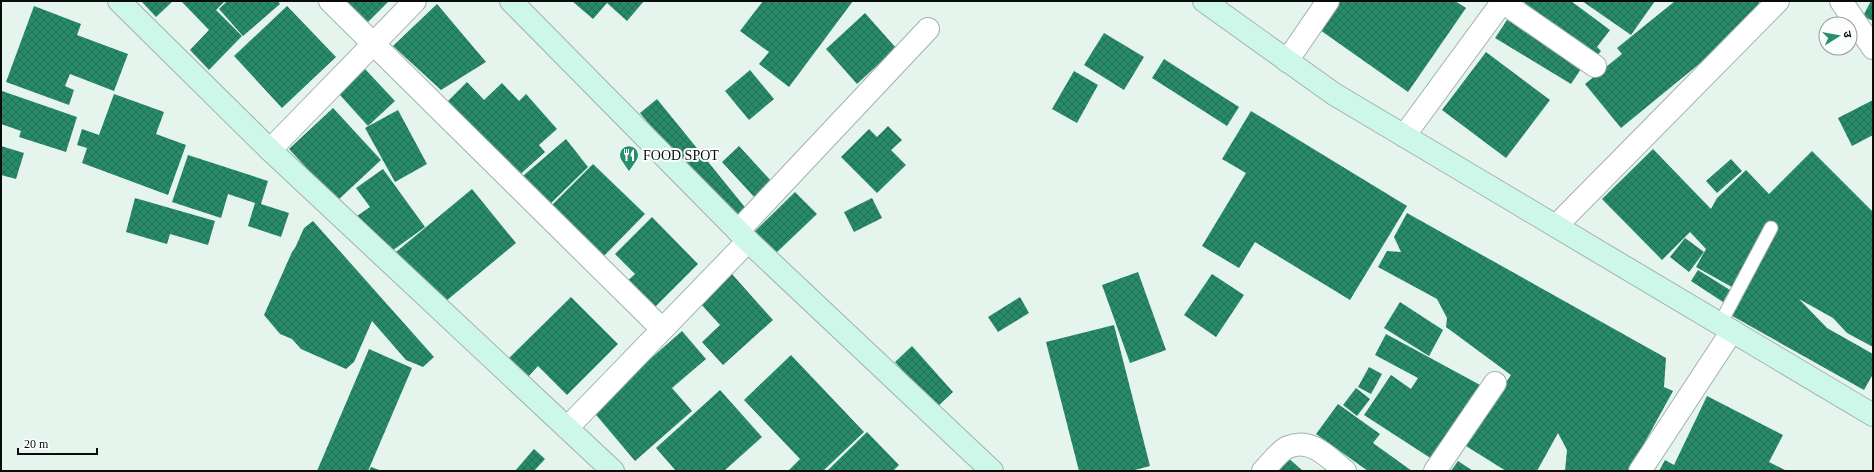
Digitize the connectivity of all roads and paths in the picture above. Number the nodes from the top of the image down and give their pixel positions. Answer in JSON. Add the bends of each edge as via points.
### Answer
{"nodes":[{"id":1,"x":119,"y":1,"type":"edge"},
{"id":2,"x":330,"y":1,"type":"edge"},
{"id":3,"x":415,"y":1,"type":"edge"},
{"id":4,"x":512,"y":1,"type":"edge"},
{"id":5,"x":1204,"y":1,"type":"edge"},
{"id":6,"x":1328,"y":1,"type":"edge"},
{"id":7,"x":1502,"y":1,"type":"edge"},
{"id":8,"x":1778,"y":1,"type":"edge"},
{"id":9,"x":1841,"y":1,"type":"edge"},
{"id":10,"x":928,"y":29,"type":"dead end"},
{"id":11,"x":374,"y":44,"type":"junction"},
{"id":12,"x":1873,"y":48,"type":"edge"},
{"id":13,"x":1287,"y":61,"type":"junction"},
{"id":14,"x":1595,"y":66,"type":"dead end"},
{"id":15,"x":1404,"y":136,"type":"junction"},
{"id":16,"x":270,"y":150,"type":"junction"},
{"id":17,"x":1556,"y":226,"type":"junction"},
{"id":18,"x":1771,"y":228,"type":"dead end"},
{"id":19,"x":743,"y":236,"type":"junction"},
{"id":20,"x":1726,"y":327,"type":"junction"},
{"id":21,"x":662,"y":329,"type":"junction"},
{"id":22,"x":1495,"y":383,"type":"dead end"},
{"id":23,"x":1873,"y":415,"type":"edge"},
{"id":24,"x":567,"y":428,"type":"junction"},
{"id":25,"x":608,"y":469,"type":"edge"},
{"id":26,"x":992,"y":471,"type":"edge"},
{"id":27,"x":1263,"y":471,"type":"edge"},
{"id":28,"x":1345,"y":471,"type":"edge"},
{"id":29,"x":1435,"y":471,"type":"edge"},
{"id":30,"x":1640,"y":471,"type":"edge"}],
"edges":[{"from":1,"to":16,"type":"street"},
{"from":2,"to":11,"type":"street"},
{"from":3,"to":11,"type":"street"},
{"from":4,"to":19,"type":"street"},
{"from":5,"to":13,"type":"street"},
{"from":6,"to":13,"type":"street"},
{"from":7,"to":14,"type":"street"},
{"from":7,"to":15,"type":"street"},
{"from":8,"to":17,"type":"street"},
{"from":9,"to":12,"type":"street"},
{"from":10,"to":19,"type":"street"},
{"from":11,"to":16,"type":"street"},
{"from":11,"to":21,"type":"street"},
{"from":13,"to":15,"type":"street","via":[[1334,94]]},
{"from":15,"to":17,"type":"street"},
{"from":16,"to":24,"type":"street"},
{"from":17,"to":20,"type":"street"},
{"from":18,"to":20,"type":"lane"},
{"from":19,"to":21,"type":"street"},
{"from":19,"to":26,"type":"street"},
{"from":20,"to":23,"type":"street"},
{"from":20,"to":30,"type":"street"},
{"from":21,"to":24,"type":"street"},
{"from":22,"to":29,"type":"street"},
{"from":24,"to":25,"type":"street"},
{"from":27,"to":28,"type":"street","via":[[1287,447],[1301,444],[1314,446]]}]}
